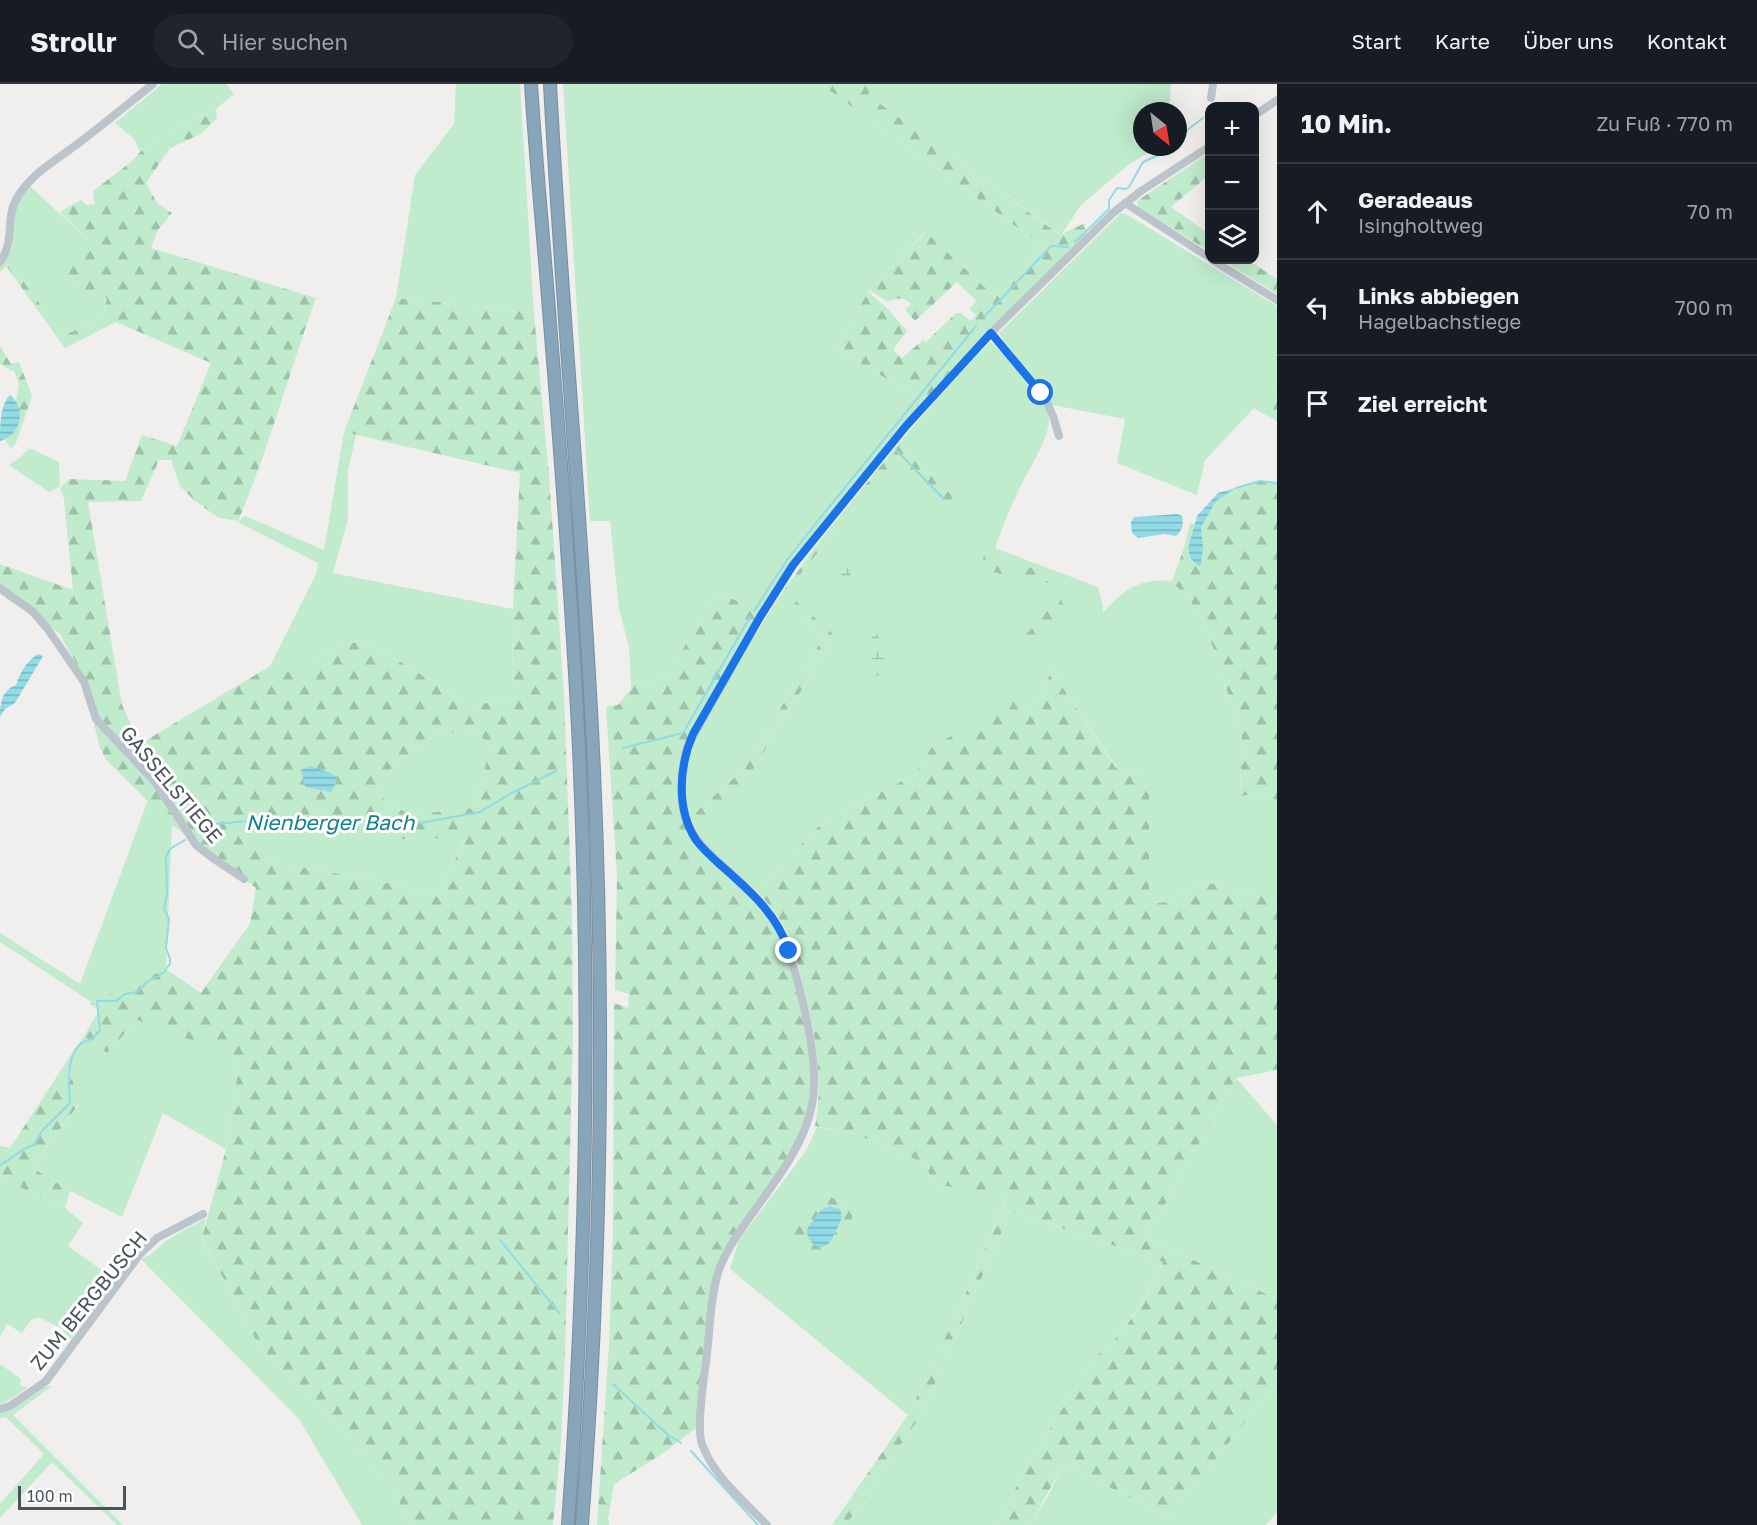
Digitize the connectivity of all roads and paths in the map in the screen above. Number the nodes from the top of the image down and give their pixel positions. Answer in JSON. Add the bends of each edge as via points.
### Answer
{"nodes":[{"id":1,"x":153,"y":84,"type":"edge"},
{"id":2,"x":531,"y":84,"type":"edge"},
{"id":3,"x":550,"y":84,"type":"edge"},
{"id":4,"x":1213,"y":84,"type":"edge"},
{"id":5,"x":1211,"y":98,"type":"dead end"},
{"id":6,"x":1277,"y":100,"type":"edge"},
{"id":7,"x":1259,"y":113,"type":"edge"},
{"id":8,"x":1205,"y":149,"type":"edge"},
{"id":9,"x":1125,"y":203,"type":"junction"},
{"id":10,"x":1205,"y":255,"type":"edge"},
{"id":11,"x":0,"y":262,"type":"edge"},
{"id":12,"x":1219,"y":264,"type":"edge"},
{"id":13,"x":1277,"y":300,"type":"edge"},
{"id":14,"x":991,"y":333,"type":"junction"},
{"id":15,"x":1059,"y":436,"type":"dead end"},
{"id":16,"x":0,"y":588,"type":"edge"},
{"id":17,"x":244,"y":879,"type":"dead end"},
{"id":18,"x":203,"y":1214,"type":"dead end"},
{"id":19,"x":0,"y":1409,"type":"edge"},
{"id":20,"x":568,"y":1525,"type":"edge"},
{"id":21,"x":582,"y":1525,"type":"edge"},
{"id":22,"x":767,"y":1525,"type":"edge"}],
"edges":[{"from":1,"to":11,"type":"street","via":[[32,178],[12,209],[10,243]]},
{"from":2,"to":20,"type":"highway","via":[[574,655],[582,823],[586,985],[583,1251]]},
{"from":3,"to":21,"type":"highway","via":[[590,682],[600,991],[596,1287]]},
{"from":4,"to":5,"type":"street"},
{"from":6,"to":7,"type":"street"},
{"from":8,"to":9,"type":"street"},
{"from":9,"to":10,"type":"street"},
{"from":9,"to":14,"type":"street"},
{"from":12,"to":13,"type":"street"},
{"from":14,"to":15,"type":"street","via":[[1045,398]]},
{"from":14,"to":22,"type":"street","via":[[906,426],[793,565],[693,734],[683,763],[683,805],[696,840],[766,908],[786,942],[814,1070],[812,1112],[802,1137],[736,1238],[718,1274],[700,1414],[701,1440],[709,1458]]},
{"from":16,"to":17,"type":"street","name":"GASSELSTIEGE","via":[[47,628],[84,682],[96,719],[155,782],[196,845]]},
{"from":18,"to":19,"type":"street","name":"ZUM BERGBUSCH","via":[[157,1238],[140,1254],[46,1381]]}]}
